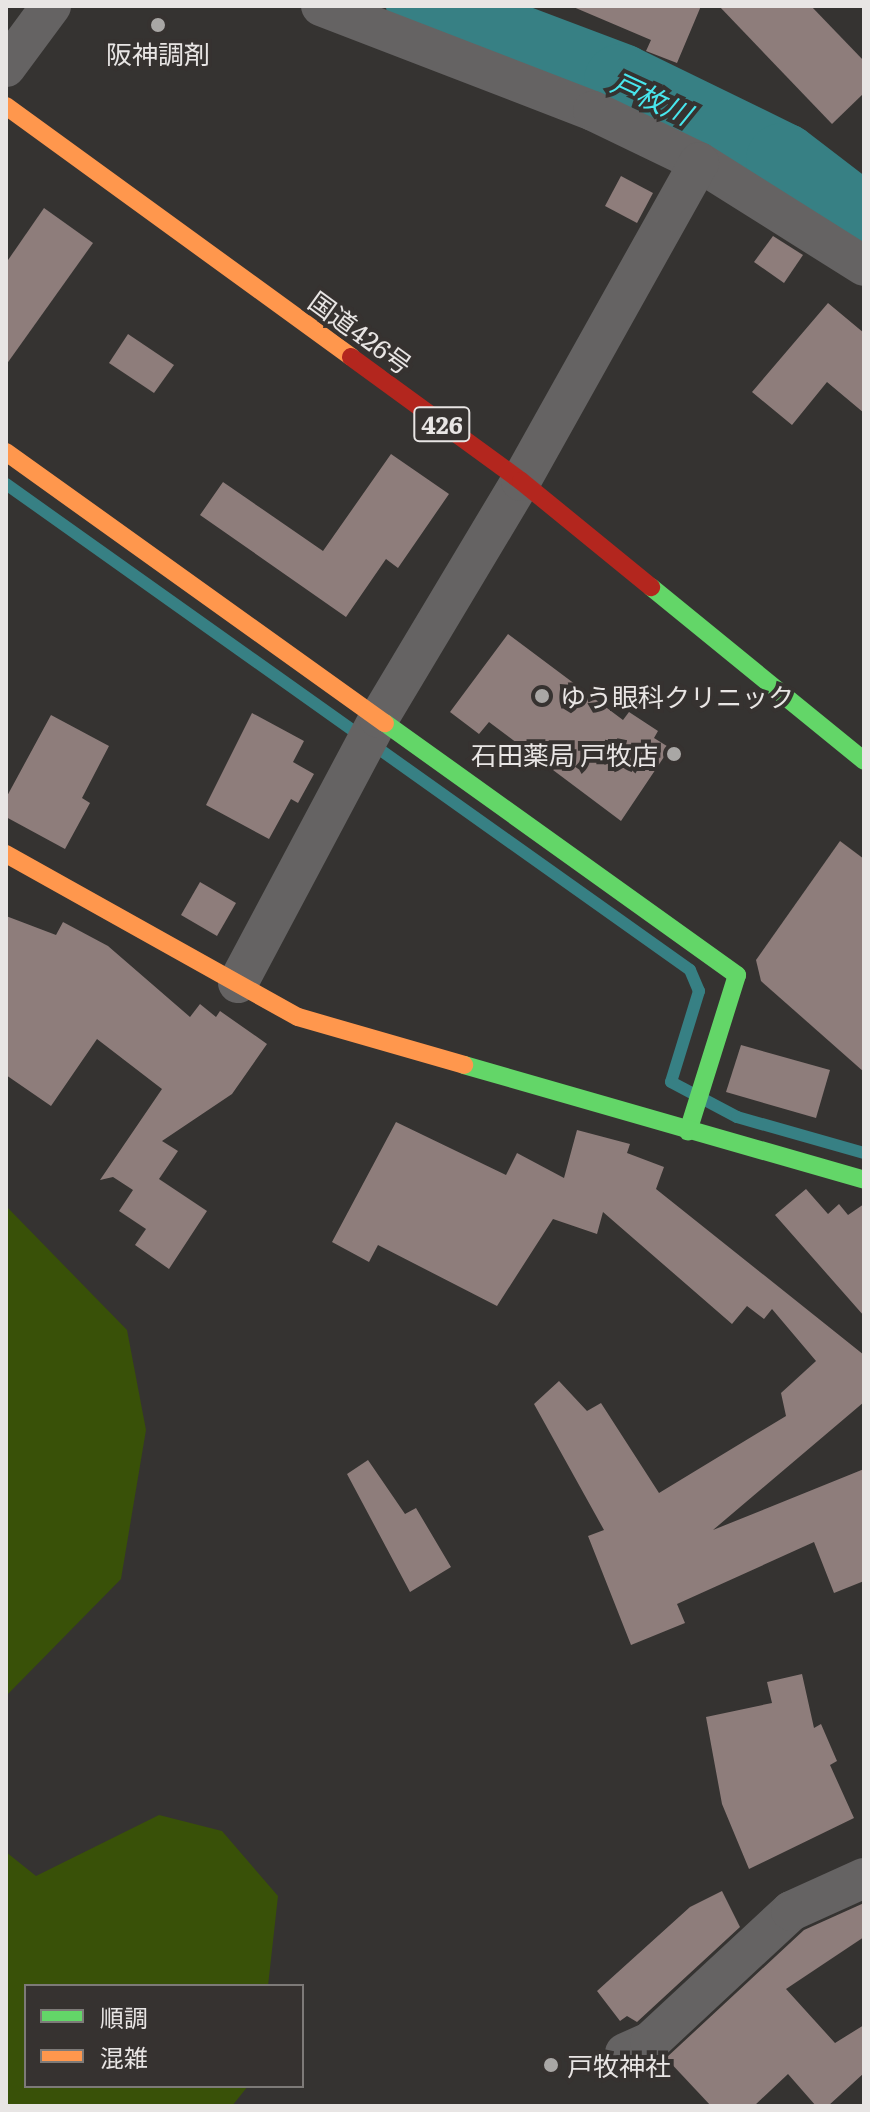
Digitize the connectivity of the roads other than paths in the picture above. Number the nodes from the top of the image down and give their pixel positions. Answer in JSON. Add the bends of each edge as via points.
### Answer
{"nodes":[{"id":1,"x":51,"y":6,"type":"edge"},
{"id":2,"x":321,"y":6,"type":"edge"},
{"id":3,"x":6,"y":67,"type":"edge"},
{"id":4,"x":6,"y":106,"type":"edge"},
{"id":5,"x":699,"y":162,"type":"junction"},
{"id":6,"x":864,"y":266,"type":"edge"},
{"id":7,"x":6,"y":452,"type":"edge"},
{"id":8,"x":521,"y":481,"type":"junction"},
{"id":9,"x":379,"y":718,"type":"junction"},
{"id":10,"x":864,"y":761,"type":"edge"},
{"id":11,"x":6,"y":854,"type":"edge"},
{"id":12,"x":238,"y":983,"type":"junction"},
{"id":13,"x":688,"y":1131,"type":"junction"},
{"id":14,"x":864,"y":1180,"type":"edge"},
{"id":15,"x":864,"y":1878,"type":"edge"},
{"id":16,"x":625,"y":2053,"type":"dead end"}],
"edges":[{"from":1,"to":3,"type":"street"},
{"from":2,"to":5,"type":"street","via":[[593,111]]},
{"from":4,"to":8,"type":"main road","name":"国道426号","number":"426"},
{"from":5,"to":6,"type":"street"},
{"from":5,"to":8,"type":"street"},
{"from":7,"to":9,"type":"main road"},
{"from":8,"to":9,"type":"street"},
{"from":8,"to":10,"type":"main road","name":"国道426号","number":"426"},
{"from":9,"to":12,"type":"street"},
{"from":9,"to":13,"type":"main road","via":[[737,975]]},
{"from":11,"to":12,"type":"main road"},
{"from":12,"to":13,"type":"main road","via":[[298,1017]]},
{"from":13,"to":14,"type":"main road"},
{"from":15,"to":16,"type":"street","via":[[791,1911],[650,2042]]}]}
